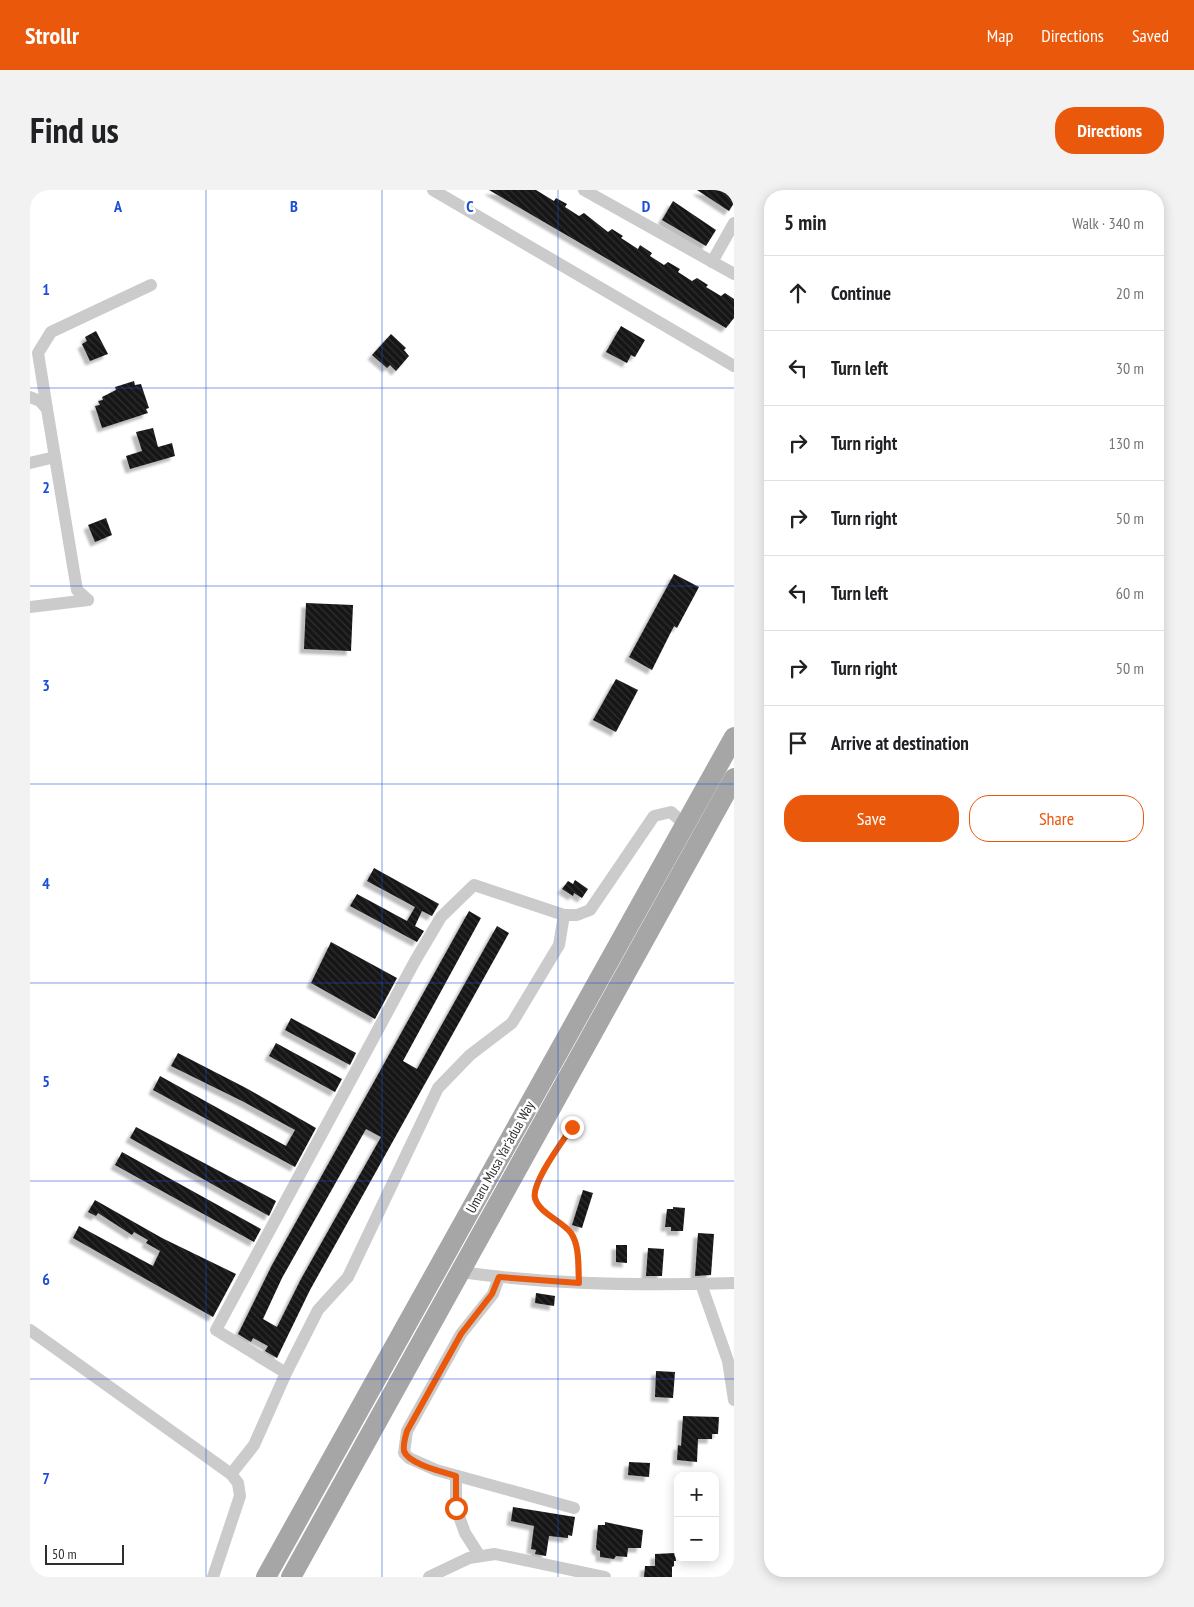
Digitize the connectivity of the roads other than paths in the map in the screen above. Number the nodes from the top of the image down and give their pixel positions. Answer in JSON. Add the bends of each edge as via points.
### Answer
{"nodes":[{"id":1,"x":433,"y":190,"type":"edge"},
{"id":2,"x":584,"y":190,"type":"edge"},
{"id":3,"x":734,"y":223,"type":"edge"},
{"id":4,"x":712,"y":262,"type":"junction"},
{"id":5,"x":734,"y":274,"type":"edge"},
{"id":6,"x":151,"y":285,"type":"dead end"},
{"id":7,"x":734,"y":366,"type":"edge"},
{"id":8,"x":30,"y":397,"type":"edge"},
{"id":9,"x":47,"y":409,"type":"junction"},
{"id":10,"x":54,"y":457,"type":"junction"},
{"id":11,"x":30,"y":463,"type":"edge"},
{"id":12,"x":30,"y":607,"type":"edge"},
{"id":13,"x":734,"y":737,"type":"edge"},
{"id":14,"x":734,"y":778,"type":"edge"},
{"id":15,"x":685,"y":825,"type":"junction"},
{"id":16,"x":564,"y":915,"type":"junction"},
{"id":17,"x":572,"y":1127,"type":"dead end"},
{"id":18,"x":461,"y":1272,"type":"junction"},
{"id":19,"x":499,"y":1277,"type":"junction"},
{"id":20,"x":734,"y":1282,"type":"edge"},
{"id":21,"x":579,"y":1283,"type":"junction"},
{"id":22,"x":701,"y":1284,"type":"junction"},
{"id":23,"x":30,"y":1330,"type":"edge"},
{"id":24,"x":286,"y":1373,"type":"junction"},
{"id":25,"x":734,"y":1400,"type":"edge"},
{"id":26,"x":230,"y":1474,"type":"junction"},
{"id":27,"x":456,"y":1476,"type":"junction"},
{"id":28,"x":574,"y":1508,"type":"dead end"},
{"id":29,"x":479,"y":1555,"type":"junction"},
{"id":30,"x":564,"y":1573,"type":"edge"},
{"id":31,"x":213,"y":1577,"type":"edge"},
{"id":32,"x":266,"y":1577,"type":"edge"},
{"id":33,"x":291,"y":1577,"type":"edge"},
{"id":34,"x":429,"y":1577,"type":"edge"},
{"id":35,"x":605,"y":1577,"type":"edge"}],
"edges":[{"from":1,"to":7,"type":"street"},
{"from":2,"to":4,"type":"street"},
{"from":3,"to":4,"type":"street"},
{"from":4,"to":5,"type":"street"},
{"from":6,"to":9,"type":"street","via":[[51,332],[38,353]]},
{"from":8,"to":9,"type":"street"},
{"from":9,"to":10,"type":"street"},
{"from":10,"to":11,"type":"street"},
{"from":10,"to":12,"type":"street","via":[[77,590],[88,600]]},
{"from":13,"to":15,"type":"main road","name":"Umaru Musa Yar'adua Way"},
{"from":14,"to":18,"type":"main road","name":"Umaru Musa Yar'adua Way"},
{"from":15,"to":16,"type":"street","via":[[671,812],[654,816],[590,910],[577,916]]},
{"from":15,"to":32,"type":"main road","name":"Umaru Musa Yar'adua Way"},
{"from":16,"to":24,"type":"street","via":[[559,945],[512,1023],[470,1056],[438,1088],[348,1277],[318,1310]]},
{"from":16,"to":24,"type":"street","via":[[474,885],[442,917],[216,1330]]},
{"from":17,"to":21,"type":"lane","via":[[537,1183],[535,1197],[539,1206],[572,1235]]},
{"from":18,"to":19,"type":"street"},
{"from":18,"to":33,"type":"main road","name":"Umaru Musa Yar'adua Way"},
{"from":19,"to":21,"type":"street"},
{"from":19,"to":27,"type":"street","via":[[488,1303],[461,1334],[407,1431],[404,1452],[409,1458]]},
{"from":20,"to":22,"type":"street"},
{"from":21,"to":22,"type":"street"},
{"from":22,"to":25,"type":"street","via":[[728,1361]]},
{"from":23,"to":26,"type":"street"},
{"from":24,"to":26,"type":"street","via":[[254,1445]]},
{"from":26,"to":31,"type":"street","via":[[238,1483],[240,1496]]},
{"from":27,"to":28,"type":"street"},
{"from":27,"to":29,"type":"street","via":[[456,1508]]},
{"from":29,"to":30,"type":"street","via":[[518,1558]]},
{"from":29,"to":34,"type":"street"},
{"from":30,"to":35,"type":"street"}]}
